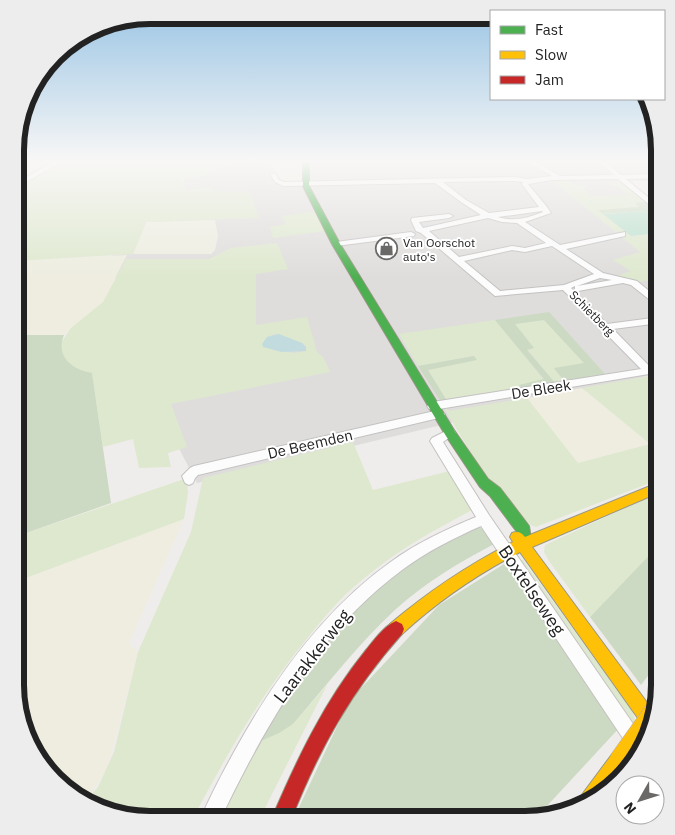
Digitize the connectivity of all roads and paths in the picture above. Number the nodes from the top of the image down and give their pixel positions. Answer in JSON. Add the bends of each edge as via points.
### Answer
{"nodes":[{"id":1,"x":311,"y":200,"type":"edge"},
{"id":2,"x":463,"y":200,"type":"edge"},
{"id":3,"x":539,"y":200,"type":"edge"},
{"id":4,"x":545,"y":208,"type":"junction"},
{"id":5,"x":449,"y":216,"type":"dead end"},
{"id":6,"x":486,"y":216,"type":"junction"},
{"id":7,"x":436,"y":217,"type":"junction"},
{"id":8,"x":520,"y":222,"type":"junction"},
{"id":9,"x":442,"y":225,"type":"junction"},
{"id":10,"x":427,"y":230,"type":"junction"},
{"id":11,"x":410,"y":234,"type":"dead end"},
{"id":12,"x":622,"y":234,"type":"dead end"},
{"id":13,"x":336,"y":244,"type":"junction"},
{"id":14,"x":556,"y":246,"type":"junction"},
{"id":15,"x":456,"y":260,"type":"junction"},
{"id":16,"x":600,"y":275,"type":"junction"},
{"id":17,"x":628,"y":280,"type":"junction"},
{"id":18,"x":567,"y":288,"type":"junction"},
{"id":19,"x":651,"y":298,"type":"edge"},
{"id":20,"x":651,"y":321,"type":"edge"},
{"id":21,"x":607,"y":328,"type":"junction"},
{"id":22,"x":649,"y":371,"type":"joint"},
{"id":23,"x":436,"y":410,"type":"junction"},
{"id":24,"x":450,"y":433,"type":"junction"},
{"id":25,"x":189,"y":480,"type":"dead end"},
{"id":26,"x":651,"y":491,"type":"edge"},
{"id":27,"x":484,"y":519,"type":"junction"},
{"id":28,"x":525,"y":545,"type":"junction"},
{"id":29,"x":507,"y":553,"type":"junction"},
{"id":30,"x":647,"y":717,"type":"edge"},
{"id":31,"x":646,"y":721,"type":"edge"},
{"id":32,"x":637,"y":743,"type":"edge"},
{"id":33,"x":600,"y":786,"type":"edge"},
{"id":34,"x":215,"y":811,"type":"edge"},
{"id":35,"x":285,"y":811,"type":"edge"}],
"edges":[{"from":1,"to":13,"type":"main road","name":"Boxtelseweg"},
{"from":2,"to":6,"type":"street"},
{"from":3,"to":4,"type":"street"},
{"from":4,"to":6,"type":"street"},
{"from":4,"to":8,"type":"street","via":[[545,215]]},
{"from":5,"to":7,"type":"street"},
{"from":6,"to":8,"type":"street"},
{"from":6,"to":9,"type":"street"},
{"from":7,"to":9,"type":"street"},
{"from":7,"to":10,"type":"street","via":[[414,221]]},
{"from":8,"to":14,"type":"street"},
{"from":9,"to":10,"type":"street"},
{"from":10,"to":15,"type":"street"},
{"from":11,"to":13,"type":"street"},
{"from":12,"to":14,"type":"street"},
{"from":13,"to":23,"type":"main road","name":"Boxtelseweg"},
{"from":14,"to":15,"type":"street","via":[[525,250],[512,248]]},
{"from":14,"to":16,"type":"street"},
{"from":15,"to":18,"type":"street","via":[[498,294]]},
{"from":16,"to":17,"type":"street"},
{"from":16,"to":18,"type":"street","name":"Schietberg"},
{"from":17,"to":18,"type":"street"},
{"from":17,"to":19,"type":"street"},
{"from":18,"to":21,"type":"street","name":"Schietberg"},
{"from":20,"to":21,"type":"street"},
{"from":21,"to":22,"type":"street","name":"Schietberg"},
{"from":22,"to":23,"type":"street","name":"De Bleek"},
{"from":23,"to":24,"type":"main road","name":"Boxtelseweg"},
{"from":23,"to":25,"type":"street","name":"De Beemden","via":[[194,471],[188,476]]},
{"from":24,"to":27,"type":"street","name":"Boxtelseweg","via":[[436,441]]},
{"from":24,"to":28,"type":"main road","name":"Boxtelseweg","via":[[484,483],[483,491]]},
{"from":26,"to":28,"type":"main road"},
{"from":27,"to":29,"type":"street","name":"Boxtelseweg"},
{"from":27,"to":34,"type":"street","name":"Laarakkerweg","via":[[435,541],[378,581],[342,614],[278,696]]},
{"from":28,"to":29,"type":"main road"},
{"from":28,"to":30,"type":"main road","name":"Boxtelseweg"},
{"from":29,"to":32,"type":"street","name":"Boxtelseweg"},
{"from":29,"to":35,"type":"main road","via":[[466,575],[421,607],[380,646],[324,724]]},
{"from":31,"to":33,"type":"main road","bridge":true}]}
